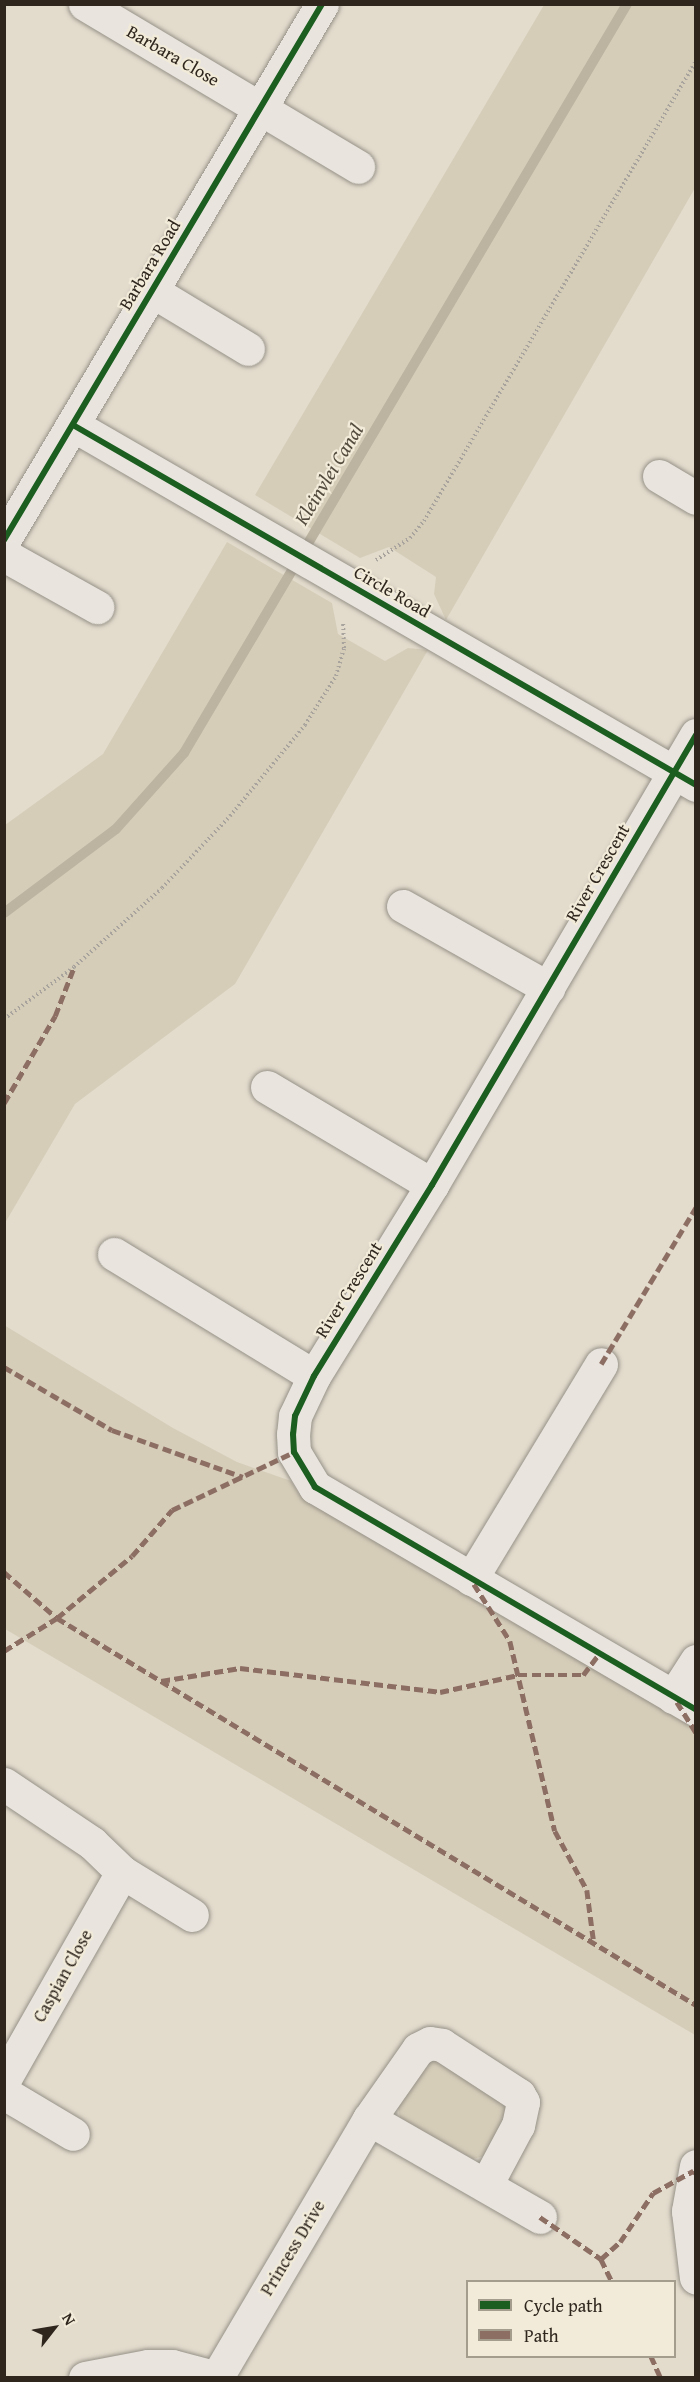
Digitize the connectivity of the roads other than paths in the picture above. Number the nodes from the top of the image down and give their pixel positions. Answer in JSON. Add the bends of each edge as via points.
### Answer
{"nodes":[{"id":1,"x":85,"y":4,"type":"edge"},
{"id":2,"x":322,"y":4,"type":"edge"},
{"id":3,"x":260,"y":108,"type":"junction"},
{"id":4,"x":358,"y":167,"type":"dead end"},
{"id":5,"x":152,"y":291,"type":"junction"},
{"id":6,"x":248,"y":349,"type":"dead end"},
{"id":7,"x":73,"y":424,"type":"junction"},
{"id":8,"x":659,"y":476,"type":"dead end"},
{"id":9,"x":696,"y":498,"type":"edge"},
{"id":10,"x":4,"y":540,"type":"edge"},
{"id":11,"x":4,"y":555,"type":"edge"},
{"id":12,"x":97,"y":607,"type":"dead end"},
{"id":13,"x":696,"y":735,"type":"edge"},
{"id":14,"x":685,"y":779,"type":"edge"},
{"id":15,"x":403,"y":906,"type":"dead end"},
{"id":16,"x":548,"y":988,"type":"junction"},
{"id":17,"x":267,"y":1087,"type":"dead end"},
{"id":18,"x":432,"y":1185,"type":"junction"},
{"id":19,"x":114,"y":1254,"type":"dead end"},
{"id":20,"x":601,"y":1364,"type":"dead end"},
{"id":21,"x":314,"y":1376,"type":"junction"},
{"id":22,"x":471,"y":1579,"type":"junction"},
{"id":23,"x":696,"y":1661,"type":"edge"},
{"id":24,"x":684,"y":1704,"type":"edge"},
{"id":25,"x":4,"y":1784,"type":"edge"},
{"id":26,"x":123,"y":1872,"type":"junction"},
{"id":27,"x":192,"y":1915,"type":"dead end"},
{"id":28,"x":4,"y":2080,"type":"edge"},
{"id":29,"x":4,"y":2093,"type":"edge"},
{"id":30,"x":369,"y":2119,"type":"junction"},
{"id":31,"x":73,"y":2134,"type":"dead end"},
{"id":32,"x":696,"y":2166,"type":"edge"},
{"id":33,"x":488,"y":2183,"type":"junction"},
{"id":34,"x":540,"y":2217,"type":"dead end"},
{"id":35,"x":696,"y":2278,"type":"edge"},
{"id":36,"x":217,"y":2377,"type":"edge"},
{"id":37,"x":85,"y":2378,"type":"edge"}],
"edges":[{"from":1,"to":3,"type":"street","name":"Barbara Close"},
{"from":2,"to":3,"type":"street","name":"Barbara Road"},
{"from":3,"to":4,"type":"street"},
{"from":3,"to":5,"type":"street","name":"Barbara Road"},
{"from":5,"to":6,"type":"street","name":"Barbara Road"},
{"from":5,"to":7,"type":"street","name":"Barbara Road"},
{"from":7,"to":10,"type":"street","name":"Barbara Road"},
{"from":7,"to":14,"type":"street","name":"Circle Road"},
{"from":8,"to":9,"type":"street"},
{"from":11,"to":12,"type":"street"},
{"from":13,"to":14,"type":"street","name":"River Crescent"},
{"from":14,"to":16,"type":"street","name":"River Crescent"},
{"from":15,"to":16,"type":"street"},
{"from":16,"to":18,"type":"street","name":"River Crescent"},
{"from":17,"to":18,"type":"street"},
{"from":18,"to":21,"type":"street","name":"River Crescent"},
{"from":19,"to":21,"type":"street"},
{"from":20,"to":22,"type":"street"},
{"from":21,"to":22,"type":"street","name":"River Crescent","via":[[296,1416],[293,1434],[294,1452],[306,1477],[315,1487]]},
{"from":22,"to":24,"type":"street","name":"River Crescent"},
{"from":23,"to":24,"type":"street","name":"River Crescent"},
{"from":25,"to":26,"type":"street","via":[[92,1843]]},
{"from":26,"to":27,"type":"street"},
{"from":26,"to":28,"type":"street","name":"Caspian Close"},
{"from":29,"to":31,"type":"street"},
{"from":30,"to":33,"type":"street"},
{"from":30,"to":33,"type":"street","name":"Princess Drive","via":[[409,2058],[430,2043],[442,2045],[510,2085],[523,2102],[518,2125]]},
{"from":30,"to":36,"type":"street","name":"Princess Drive"},
{"from":32,"to":35,"type":"street","via":[[688,2211]]},
{"from":33,"to":34,"type":"street"},
{"from":36,"to":37,"type":"street","name":"Princess Drive","via":[[172,2366],[148,2366]]}]}
